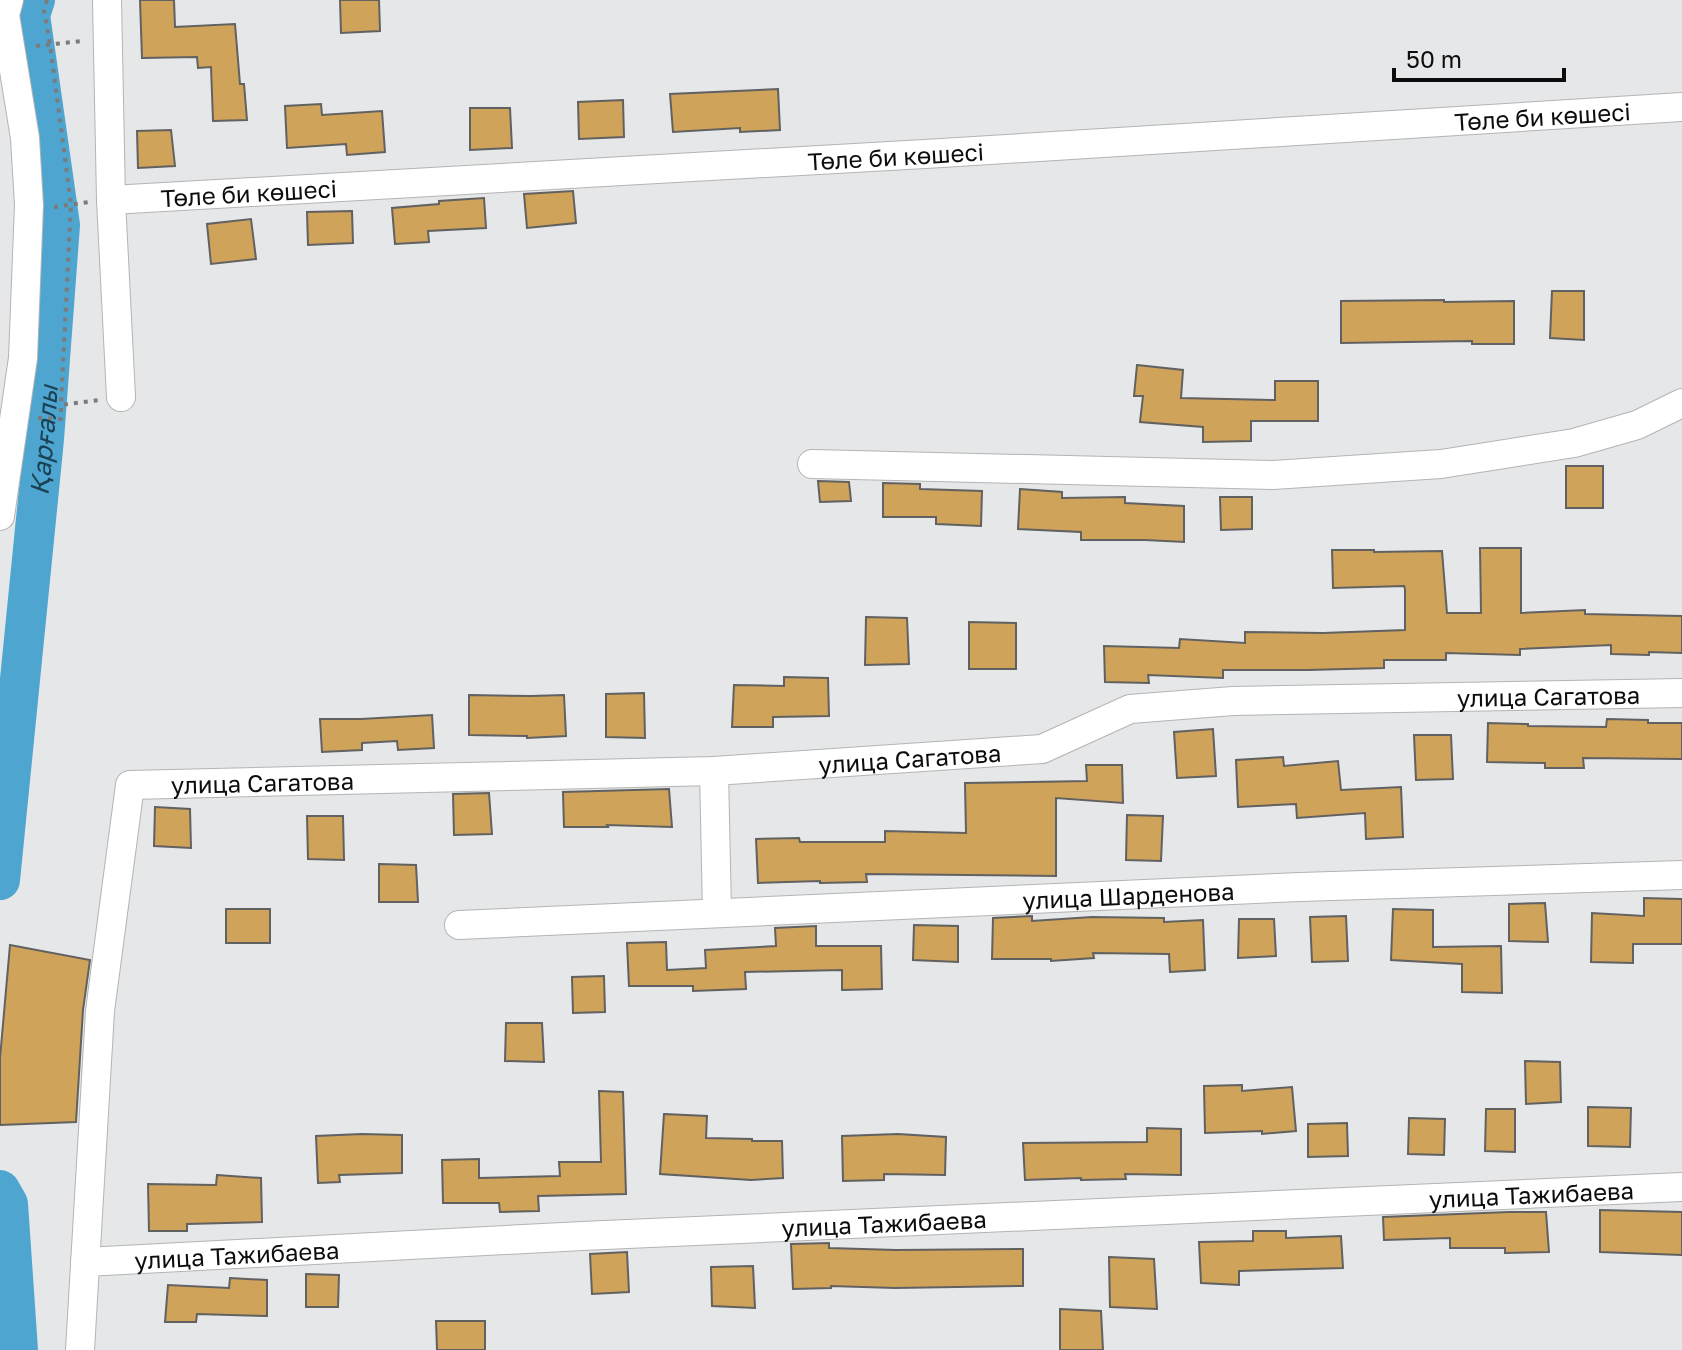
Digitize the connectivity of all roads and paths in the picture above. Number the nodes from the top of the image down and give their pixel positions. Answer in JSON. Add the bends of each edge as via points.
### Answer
{"nodes":[{"id":1,"x":9,"y":0,"type":"edge"},
{"id":2,"x":47,"y":0,"type":"edge"},
{"id":3,"x":107,"y":0,"type":"edge"},
{"id":4,"x":109,"y":39,"type":"junction"},
{"id":5,"x":50,"y":44,"type":"junction"},
{"id":6,"x":1682,"y":107,"type":"edge"},
{"id":7,"x":111,"y":200,"type":"junction"},
{"id":8,"x":71,"y":204,"type":"junction"},
{"id":9,"x":51,"y":207,"type":"dead end"},
{"id":10,"x":121,"y":397,"type":"joint"},
{"id":11,"x":1682,"y":403,"type":"edge"},
{"id":12,"x":61,"y":405,"type":"junction"},
{"id":13,"x":33,"y":417,"type":"dead end"},
{"id":14,"x":812,"y":464,"type":"dead end"},
{"id":15,"x":0,"y":516,"type":"edge"},
{"id":16,"x":1682,"y":693,"type":"edge"},
{"id":17,"x":714,"y":771,"type":"junction"},
{"id":18,"x":1682,"y":875,"type":"edge"},
{"id":19,"x":717,"y":913,"type":"junction"},
{"id":20,"x":459,"y":925,"type":"dead end"},
{"id":21,"x":1682,"y":1187,"type":"edge"},
{"id":22,"x":85,"y":1262,"type":"junction"},
{"id":23,"x":80,"y":1350,"type":"edge"}],
"edges":[{"from":1,"to":15,"type":"street","via":[[5,15],[25,138],[29,205],[23,358]]},
{"from":2,"to":5,"type":"path"},
{"from":3,"to":4,"type":"street"},
{"from":4,"to":5,"type":"path"},
{"from":4,"to":7,"type":"street"},
{"from":5,"to":8,"type":"path"},
{"from":6,"to":7,"type":"street","name":"Төле би көшесі"},
{"from":7,"to":10,"type":"street"},
{"from":8,"to":9,"type":"path"},
{"from":8,"to":12,"type":"path"},
{"from":10,"to":12,"type":"path"},
{"from":11,"to":14,"type":"street","via":[[1637,425],[1574,443],[1441,464],[1273,475]]},
{"from":12,"to":13,"type":"path","via":[[61,419]]},
{"from":16,"to":17,"type":"street","name":"улица Сагатова","via":[[1203,703],[1130,709],[1042,749]]},
{"from":17,"to":19,"type":"street"},
{"from":17,"to":22,"type":"street","name":"улица Сагатова","via":[[130,785],[100,1011]]},
{"from":18,"to":19,"type":"street","name":"улица Шарденова"},
{"from":19,"to":20,"type":"street","name":"улица Шарденова"},
{"from":21,"to":22,"type":"street","name":"улица Тажибаева"},
{"from":22,"to":23,"type":"street"}]}
